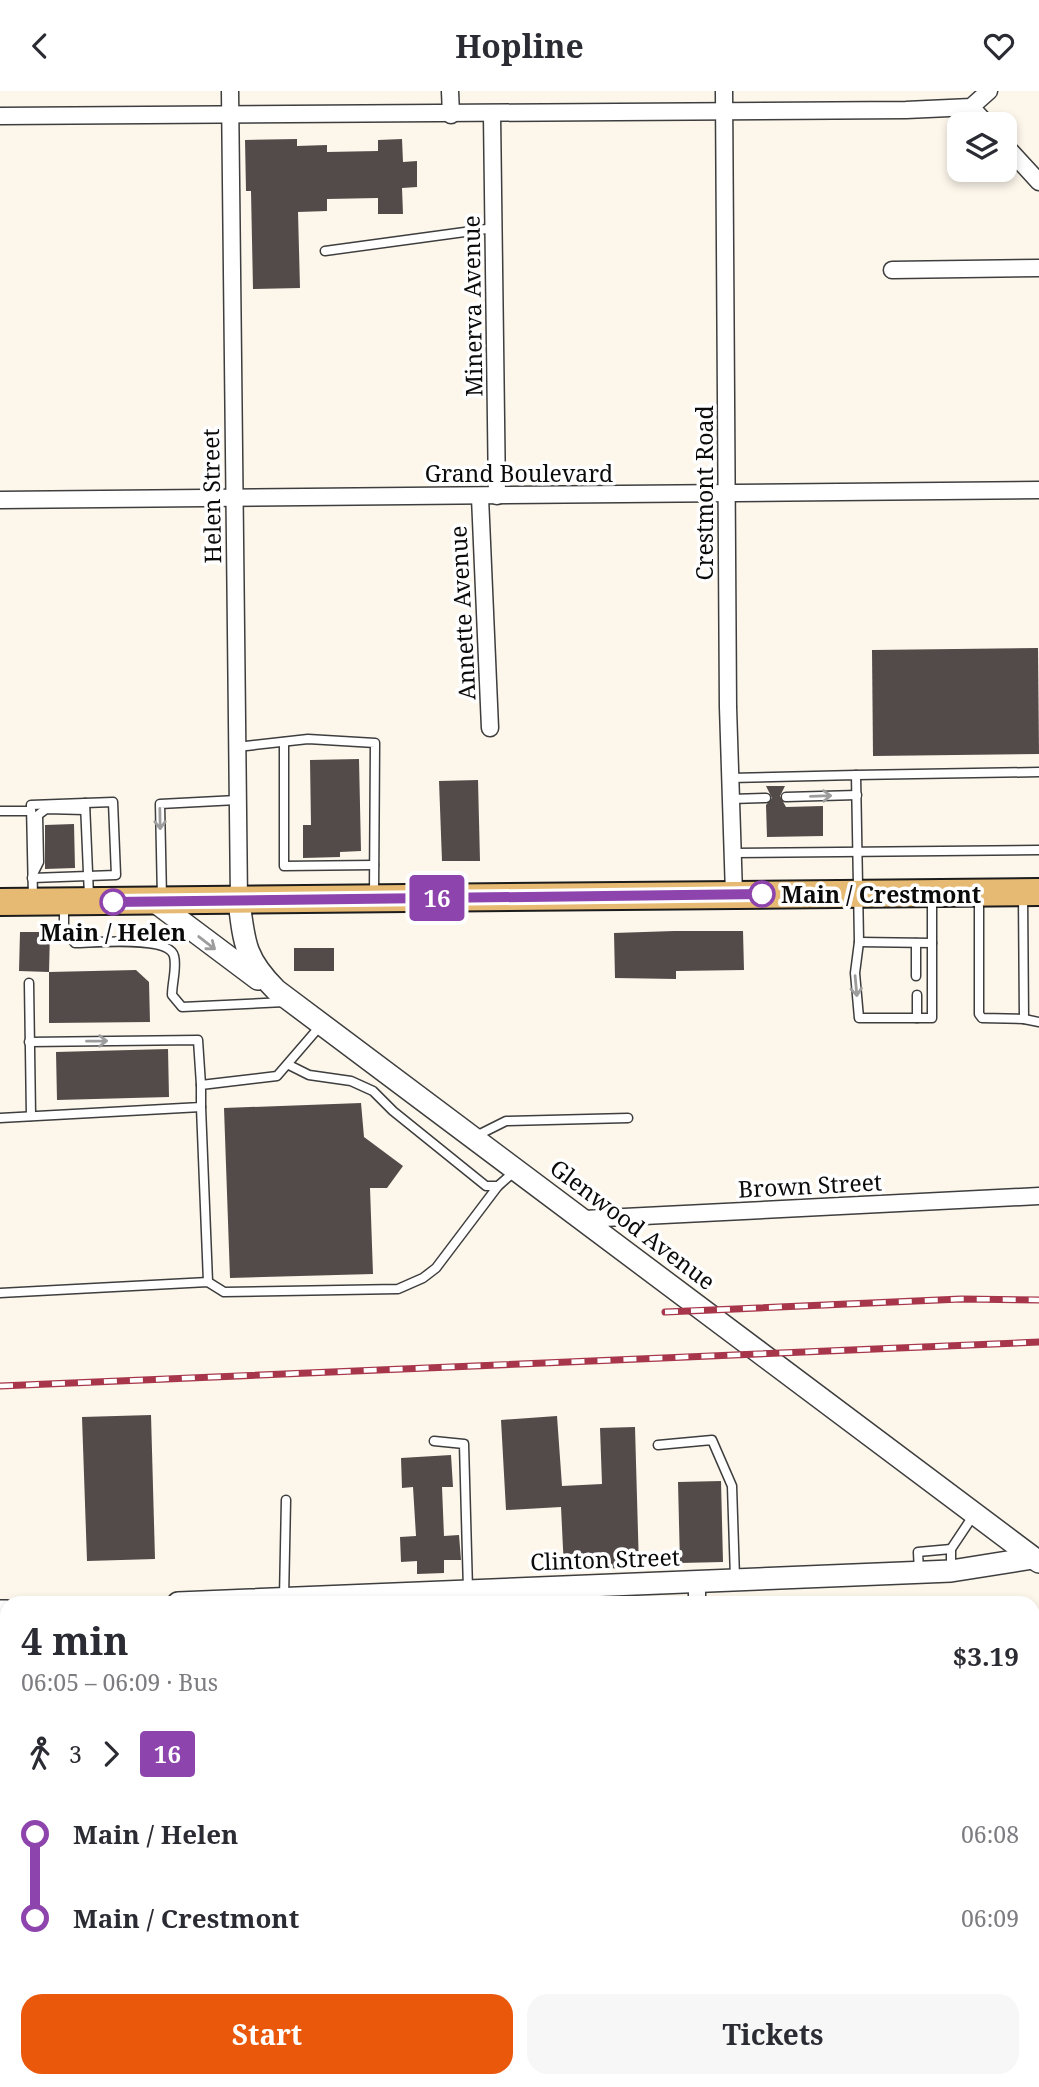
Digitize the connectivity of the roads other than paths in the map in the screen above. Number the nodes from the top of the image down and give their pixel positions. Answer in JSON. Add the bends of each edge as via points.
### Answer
{"nodes":[{"id":1,"x":230,"y":91,"type":"edge"},
{"id":2,"x":450,"y":91,"type":"edge"},
{"id":3,"x":724,"y":91,"type":"edge"},
{"id":4,"x":989,"y":91,"type":"edge"},
{"id":5,"x":971,"y":107,"type":"junction"},
{"id":6,"x":724,"y":110,"type":"junction"},
{"id":7,"x":976,"y":112,"type":"edge"},
{"id":8,"x":0,"y":115,"type":"edge"},
{"id":9,"x":451,"y":115,"type":"junction"},
{"id":10,"x":492,"y":115,"type":"junction"},
{"id":11,"x":231,"y":117,"type":"junction"},
{"id":12,"x":1017,"y":158,"type":"edge"},
{"id":13,"x":1039,"y":182,"type":"edge"},
{"id":14,"x":494,"y":228,"type":"junction"},
{"id":15,"x":324,"y":251,"type":"dead end"},
{"id":16,"x":1039,"y":268,"type":"edge"},
{"id":17,"x":892,"y":270,"type":"dead end"},
{"id":18,"x":1039,"y":490,"type":"edge"},
{"id":19,"x":727,"y":493,"type":"junction"},
{"id":20,"x":234,"y":495,"type":"junction"},
{"id":21,"x":488,"y":496,"type":"junction"},
{"id":22,"x":0,"y":500,"type":"edge"},
{"id":23,"x":490,"y":728,"type":"dead end"},
{"id":24,"x":284,"y":742,"type":"junction"},
{"id":25,"x":237,"y":747,"type":"junction"},
{"id":26,"x":1039,"y":772,"type":"edge"},
{"id":27,"x":856,"y":775,"type":"junction"},
{"id":28,"x":730,"y":778,"type":"junction"},
{"id":29,"x":857,"y":795,"type":"junction"},
{"id":30,"x":786,"y":797,"type":"dead end"},
{"id":31,"x":766,"y":798,"type":"dead end"},
{"id":32,"x":731,"y":799,"type":"junction"},
{"id":33,"x":237,"y":800,"type":"junction"},
{"id":34,"x":85,"y":806,"type":"junction"},
{"id":35,"x":0,"y":811,"type":"edge"},
{"id":36,"x":31,"y":811,"type":"junction"},
{"id":37,"x":1039,"y":850,"type":"edge"},
{"id":38,"x":859,"y":851,"type":"junction"},
{"id":39,"x":733,"y":853,"type":"junction"},
{"id":40,"x":374,"y":865,"type":"junction"},
{"id":41,"x":88,"y":875,"type":"junction"},
{"id":42,"x":32,"y":885,"type":"junction"},
{"id":43,"x":1031,"y":892,"type":"edge"},
{"id":44,"x":858,"y":893,"type":"junction"},
{"id":45,"x":932,"y":893,"type":"junction"},
{"id":46,"x":979,"y":893,"type":"junction"},
{"id":47,"x":734,"y":894,"type":"junction"},
{"id":48,"x":374,"y":899,"type":"junction"},
{"id":49,"x":158,"y":901,"type":"junction"},
{"id":50,"x":239,"y":901,"type":"junction"},
{"id":51,"x":0,"y":902,"type":"edge"},
{"id":52,"x":76,"y":902,"type":"junction"},
{"id":53,"x":859,"y":942,"type":"junction"},
{"id":54,"x":916,"y":943,"type":"junction"},
{"id":55,"x":932,"y":943,"type":"junction"},
{"id":56,"x":916,"y":976,"type":"dead end"},
{"id":57,"x":29,"y":983,"type":"dead end"},
{"id":58,"x":917,"y":995,"type":"dead end"},
{"id":59,"x":284,"y":996,"type":"junction"},
{"id":60,"x":917,"y":1018,"type":"junction"},
{"id":61,"x":1024,"y":1019,"type":"junction"},
{"id":62,"x":1039,"y":1022,"type":"edge"},
{"id":63,"x":322,"y":1024,"type":"junction"},
{"id":64,"x":29,"y":1042,"type":"junction"},
{"id":65,"x":289,"y":1065,"type":"junction"},
{"id":66,"x":201,"y":1085,"type":"junction"},
{"id":67,"x":201,"y":1107,"type":"junction"},
{"id":68,"x":31,"y":1116,"type":"junction"},
{"id":69,"x":0,"y":1118,"type":"edge"},
{"id":70,"x":628,"y":1118,"type":"dead end"},
{"id":71,"x":473,"y":1137,"type":"junction"},
{"id":72,"x":517,"y":1169,"type":"junction"},
{"id":73,"x":498,"y":1186,"type":"junction"},
{"id":74,"x":1039,"y":1196,"type":"edge"},
{"id":75,"x":583,"y":1219,"type":"junction"},
{"id":76,"x":208,"y":1282,"type":"junction"},
{"id":77,"x":0,"y":1293,"type":"edge"},
{"id":78,"x":434,"y":1441,"type":"dead end"},
{"id":79,"x":658,"y":1445,"type":"dead end"},
{"id":80,"x":285,"y":1500,"type":"dead end"},
{"id":81,"x":975,"y":1514,"type":"junction"},
{"id":82,"x":951,"y":1549,"type":"junction"},
{"id":83,"x":1036,"y":1560,"type":"edge"},
{"id":84,"x":951,"y":1571,"type":"junction"},
{"id":85,"x":919,"y":1572,"type":"junction"},
{"id":86,"x":735,"y":1581,"type":"junction"},
{"id":87,"x":468,"y":1590,"type":"junction"},
{"id":88,"x":697,"y":1593,"type":"edge"},
{"id":89,"x":284,"y":1596,"type":"edge"},
{"id":90,"x":368,"y":1596,"type":"edge"},
{"id":91,"x":505,"y":1596,"type":"edge"}],
"edges":[{"from":1,"to":11,"type":"street","name":"Helen Street"},
{"from":2,"to":9,"type":"street"},
{"from":3,"to":6,"type":"street","name":"Crestmont Road"},
{"from":4,"to":5,"type":"street"},
{"from":5,"to":6,"type":"street"},
{"from":5,"to":7,"type":"street"},
{"from":6,"to":10,"type":"street"},
{"from":6,"to":19,"type":"street","name":"Crestmont Road"},
{"from":8,"to":11,"type":"street"},
{"from":9,"to":10,"type":"street"},
{"from":9,"to":11,"type":"street"},
{"from":10,"to":14,"type":"street","name":"Minerva Avenue"},
{"from":11,"to":20,"type":"street","name":"Helen Street"},
{"from":12,"to":13,"type":"street"},
{"from":14,"to":15,"type":"lane"},
{"from":14,"to":21,"type":"street","name":"Minerva Avenue"},
{"from":16,"to":17,"type":"street"},
{"from":18,"to":19,"type":"street","name":"Grand Boulevard"},
{"from":19,"to":21,"type":"street","name":"Grand Boulevard"},
{"from":19,"to":28,"type":"street","name":"Crestmont Road"},
{"from":20,"to":21,"type":"street","name":"Grand Boulevard"},
{"from":20,"to":22,"type":"street","name":"Grand Boulevard"},
{"from":20,"to":25,"type":"street","name":"Helen Street"},
{"from":21,"to":23,"type":"street","name":"Annette Avenue"},
{"from":24,"to":25,"type":"lane"},
{"from":24,"to":40,"type":"lane","via":[[375,743]]},
{"from":24,"to":40,"type":"lane","via":[[284,866]]},
{"from":25,"to":33,"type":"street","name":"Helen Street"},
{"from":26,"to":27,"type":"lane"},
{"from":27,"to":28,"type":"lane"},
{"from":27,"to":29,"type":"lane"},
{"from":28,"to":32,"type":"street","name":"Crestmont Road"},
{"from":30,"to":29,"type":"lane","one_way":true},
{"from":29,"to":38,"type":"lane"},
{"from":31,"to":32,"type":"lane"},
{"from":32,"to":39,"type":"street","name":"Crestmont Road"},
{"from":33,"to":49,"type":"lane","one_way":true,"via":[[160,804]]},
{"from":33,"to":50,"type":"street","name":"Helen Street"},
{"from":34,"to":36,"type":"lane","via":[[31,805]]},
{"from":34,"to":41,"type":"lane"},
{"from":34,"to":41,"type":"lane","via":[[113,802],[116,875]]},
{"from":34,"to":42,"type":"lane","via":[[46,809],[38,815],[39,862]]},
{"from":35,"to":36,"type":"lane"},
{"from":36,"to":42,"type":"lane"},
{"from":37,"to":38,"type":"lane"},
{"from":38,"to":39,"type":"lane"},
{"from":38,"to":44,"type":"lane"},
{"from":39,"to":47,"type":"street","name":"Crestmont Road"},
{"from":40,"to":48,"type":"lane"},
{"from":41,"to":42,"type":"lane"},
{"from":41,"to":52,"type":"lane"},
{"from":42,"to":51,"type":"main road"},
{"from":42,"to":52,"type":"main road"},
{"from":43,"to":46,"type":"main road"},
{"from":43,"to":61,"type":"lane"},
{"from":44,"to":45,"type":"main road"},
{"from":44,"to":47,"type":"main road"},
{"from":44,"to":53,"type":"lane"},
{"from":45,"to":46,"type":"main road"},
{"from":45,"to":55,"type":"lane"},
{"from":46,"to":61,"type":"lane","via":[[979,1014],[982,1018]]},
{"from":47,"to":48,"type":"main road"},
{"from":48,"to":50,"type":"main road"},
{"from":49,"to":50,"type":"main road"},
{"from":49,"to":52,"type":"main road"},
{"from":49,"to":59,"type":"street","one_way":true,"via":[[224,957]]},
{"from":50,"to":59,"type":"street","name":"Glenwood Avenue","via":[[247,955],[254,968]]},
{"from":52,"to":59,"type":"lane","via":[[64,929],[75,943],[162,943],[170,949],[174,956],[172,995],[182,1007]]},
{"from":53,"to":54,"type":"lane"},
{"from":53,"to":60,"type":"lane","one_way":true,"via":[[855,973],[859,1018]]},
{"from":54,"to":55,"type":"lane"},
{"from":54,"to":56,"type":"lane"},
{"from":55,"to":60,"type":"lane","via":[[932,1018]]},
{"from":57,"to":64,"type":"lane"},
{"from":58,"to":60,"type":"lane"},
{"from":59,"to":63,"type":"street","name":"Glenwood Avenue"},
{"from":61,"to":62,"type":"lane"},
{"from":63,"to":65,"type":"lane"},
{"from":63,"to":71,"type":"street","name":"Glenwood Avenue"},
{"from":64,"to":66,"type":"lane","one_way":true,"via":[[198,1040]]},
{"from":64,"to":68,"type":"lane"},
{"from":65,"to":66,"type":"lane","via":[[277,1076]]},
{"from":65,"to":73,"type":"lane","via":[[309,1075],[351,1081],[373,1091],[474,1178],[486,1186]]},
{"from":66,"to":67,"type":"lane"},
{"from":67,"to":68,"type":"lane"},
{"from":67,"to":76,"type":"lane"},
{"from":68,"to":69,"type":"lane"},
{"from":70,"to":71,"type":"lane","via":[[506,1121]]},
{"from":71,"to":72,"type":"street","name":"Glenwood Avenue"},
{"from":72,"to":73,"type":"lane"},
{"from":72,"to":75,"type":"street","name":"Glenwood Avenue"},
{"from":73,"to":76,"type":"lane","via":[[436,1268],[398,1289],[223,1292]]},
{"from":74,"to":75,"type":"street","name":"Brown Street"},
{"from":75,"to":81,"type":"street","name":"Glenwood Avenue"},
{"from":76,"to":77,"type":"lane"},
{"from":78,"to":87,"type":"lane","via":[[464,1444]]},
{"from":79,"to":86,"type":"lane","via":[[712,1440],[732,1486]]},
{"from":80,"to":89,"type":"lane"},
{"from":81,"to":82,"type":"lane"},
{"from":81,"to":83,"type":"street","name":"Glenwood Avenue"},
{"from":82,"to":84,"type":"lane"},
{"from":82,"to":85,"type":"lane","via":[[918,1552]]},
{"from":83,"to":84,"type":"street","name":"Clinton Street"},
{"from":84,"to":85,"type":"street","name":"Clinton Street"},
{"from":85,"to":86,"type":"street","name":"Clinton Street"},
{"from":86,"to":88,"type":"street","name":"Clinton Street"},
{"from":87,"to":90,"type":"street","name":"Clinton Street"},
{"from":87,"to":91,"type":"street","name":"Clinton Street"},
{"from":88,"to":91,"type":"street","name":"Clinton Street"}]}
